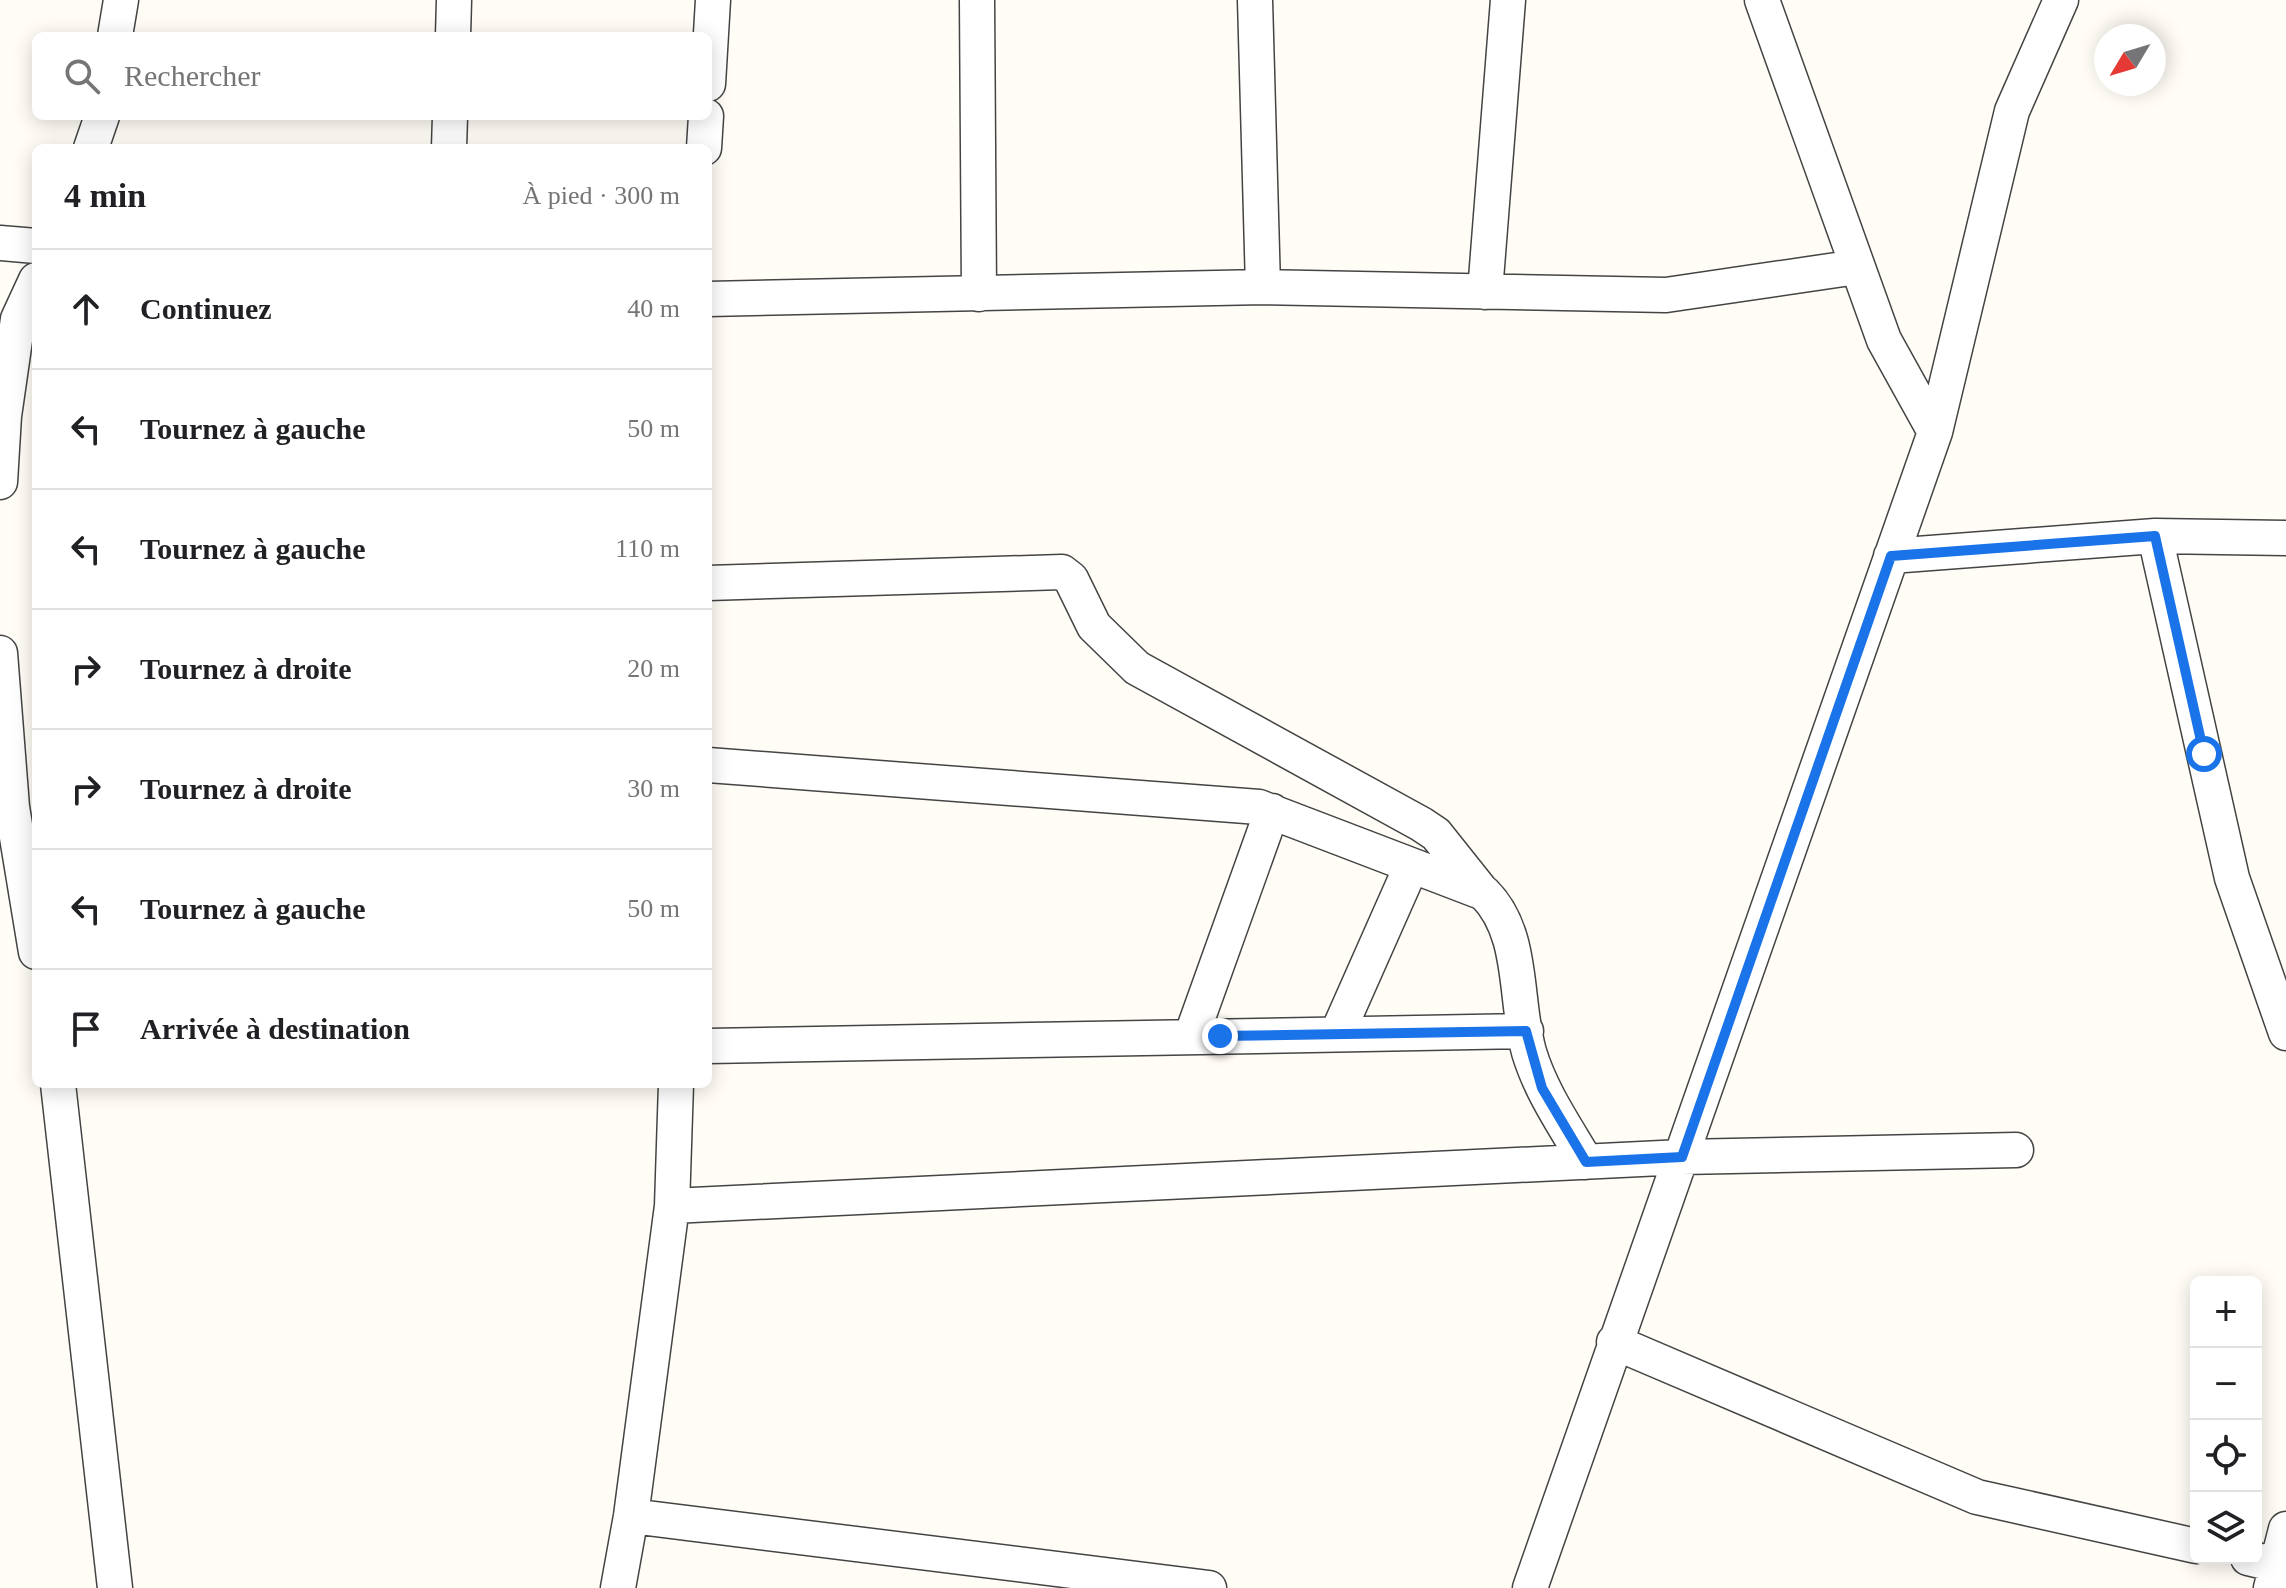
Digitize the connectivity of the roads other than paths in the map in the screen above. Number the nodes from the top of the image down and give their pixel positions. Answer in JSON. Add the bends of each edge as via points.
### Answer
{"nodes":[{"id":1,"x":121,"y":0,"type":"edge"},
{"id":2,"x":454,"y":0,"type":"edge"},
{"id":3,"x":713,"y":0,"type":"edge"},
{"id":4,"x":977,"y":0,"type":"edge"},
{"id":5,"x":1255,"y":0,"type":"edge"},
{"id":6,"x":1508,"y":0,"type":"edge"},
{"id":7,"x":1762,"y":0,"type":"edge"},
{"id":8,"x":2061,"y":0,"type":"edge"},
{"id":9,"x":116,"y":32,"type":"edge"},
{"id":10,"x":453,"y":32,"type":"edge"},
{"id":11,"x":711,"y":32,"type":"edge"},
{"id":12,"x":101,"y":120,"type":"edge"},
{"id":13,"x":450,"y":120,"type":"edge"},
{"id":14,"x":706,"y":120,"type":"edge"},
{"id":15,"x":92,"y":144,"type":"edge"},
{"id":16,"x":449,"y":144,"type":"edge"},
{"id":17,"x":704,"y":144,"type":"edge"},
{"id":18,"x":0,"y":243,"type":"edge"},
{"id":19,"x":32,"y":246,"type":"edge"},
{"id":20,"x":1857,"y":267,"type":"junction"},
{"id":21,"x":1263,"y":287,"type":"junction"},
{"id":22,"x":32,"y":289,"type":"edge"},
{"id":23,"x":1485,"y":292,"type":"junction"},
{"id":24,"x":979,"y":294,"type":"junction"},
{"id":25,"x":712,"y":299,"type":"edge"},
{"id":26,"x":1935,"y":432,"type":"junction"},
{"id":27,"x":0,"y":482,"type":"edge"},
{"id":28,"x":2155,"y":536,"type":"junction"},
{"id":29,"x":2286,"y":538,"type":"edge"},
{"id":30,"x":1891,"y":556,"type":"junction"},
{"id":31,"x":712,"y":583,"type":"edge"},
{"id":32,"x":0,"y":653,"type":"edge"},
{"id":33,"x":712,"y":765,"type":"edge"},
{"id":34,"x":6,"y":807,"type":"edge"},
{"id":35,"x":1272,"y":811,"type":"junction"},
{"id":36,"x":1411,"y":867,"type":"junction"},
{"id":37,"x":1484,"y":893,"type":"junction"},
{"id":38,"x":32,"y":933,"type":"edge"},
{"id":39,"x":1526,"y":1031,"type":"junction"},
{"id":40,"x":2286,"y":1033,"type":"edge"},
{"id":41,"x":1337,"y":1034,"type":"junction"},
{"id":42,"x":1191,"y":1037,"type":"junction"},
{"id":43,"x":712,"y":1046,"type":"edge"},
{"id":44,"x":58,"y":1088,"type":"edge"},
{"id":45,"x":676,"y":1088,"type":"edge"},
{"id":46,"x":2016,"y":1150,"type":"dead end"},
{"id":47,"x":1682,"y":1157,"type":"junction"},
{"id":48,"x":1586,"y":1162,"type":"junction"},
{"id":49,"x":672,"y":1206,"type":"junction"},
{"id":50,"x":1614,"y":1342,"type":"junction"},
{"id":51,"x":631,"y":1516,"type":"junction"},
{"id":52,"x":2286,"y":1529,"type":"edge"},
{"id":53,"x":2190,"y":1545,"type":"edge"},
{"id":54,"x":2265,"y":1570,"type":"edge"},
{"id":55,"x":115,"y":1588,"type":"edge"},
{"id":56,"x":618,"y":1588,"type":"edge"},
{"id":57,"x":1209,"y":1588,"type":"edge"},
{"id":58,"x":1530,"y":1588,"type":"edge"}],
"edges":[{"from":1,"to":9,"type":"street"},
{"from":2,"to":10,"type":"street"},
{"from":3,"to":11,"type":"street"},
{"from":4,"to":24,"type":"street"},
{"from":5,"to":21,"type":"street"},
{"from":6,"to":23,"type":"street"},
{"from":7,"to":20,"type":"street"},
{"from":8,"to":26,"type":"street","via":[[2012,111]]},
{"from":12,"to":15,"type":"street"},
{"from":13,"to":16,"type":"street"},
{"from":14,"to":17,"type":"street"},
{"from":18,"to":19,"type":"street"},
{"from":20,"to":23,"type":"street","via":[[1666,295]]},
{"from":20,"to":26,"type":"street","via":[[1884,340]]},
{"from":21,"to":23,"type":"street"},
{"from":21,"to":24,"type":"street"},
{"from":22,"to":27,"type":"street","via":[[18,319]]},
{"from":24,"to":25,"type":"street"},
{"from":26,"to":30,"type":"street"},
{"from":28,"to":29,"type":"street"},
{"from":28,"to":30,"type":"street"},
{"from":28,"to":40,"type":"street","via":[[2232,878]]},
{"from":30,"to":47,"type":"street"},
{"from":31,"to":37,"type":"street","via":[[1062,572],[1071,579],[1094,626],[1137,668],[1421,824],[1436,834]]},
{"from":32,"to":34,"type":"street"},
{"from":33,"to":35,"type":"street"},
{"from":34,"to":38,"type":"street"},
{"from":35,"to":36,"type":"street"},
{"from":35,"to":42,"type":"street"},
{"from":36,"to":37,"type":"street"},
{"from":36,"to":41,"type":"street"},
{"from":37,"to":39,"type":"street","via":[[1500,910],[1508,931]]},
{"from":39,"to":41,"type":"street"},
{"from":39,"to":48,"type":"street","via":[[1542,1088]]},
{"from":41,"to":42,"type":"street"},
{"from":42,"to":43,"type":"street"},
{"from":44,"to":55,"type":"street"},
{"from":45,"to":49,"type":"street"},
{"from":46,"to":47,"type":"street"},
{"from":47,"to":48,"type":"street"},
{"from":47,"to":50,"type":"street"},
{"from":48,"to":49,"type":"street"},
{"from":49,"to":51,"type":"street"},
{"from":50,"to":53,"type":"street","via":[[1977,1497]]},
{"from":50,"to":58,"type":"street"},
{"from":51,"to":56,"type":"street"},
{"from":51,"to":57,"type":"street"},
{"from":52,"to":54,"type":"street"}]}
